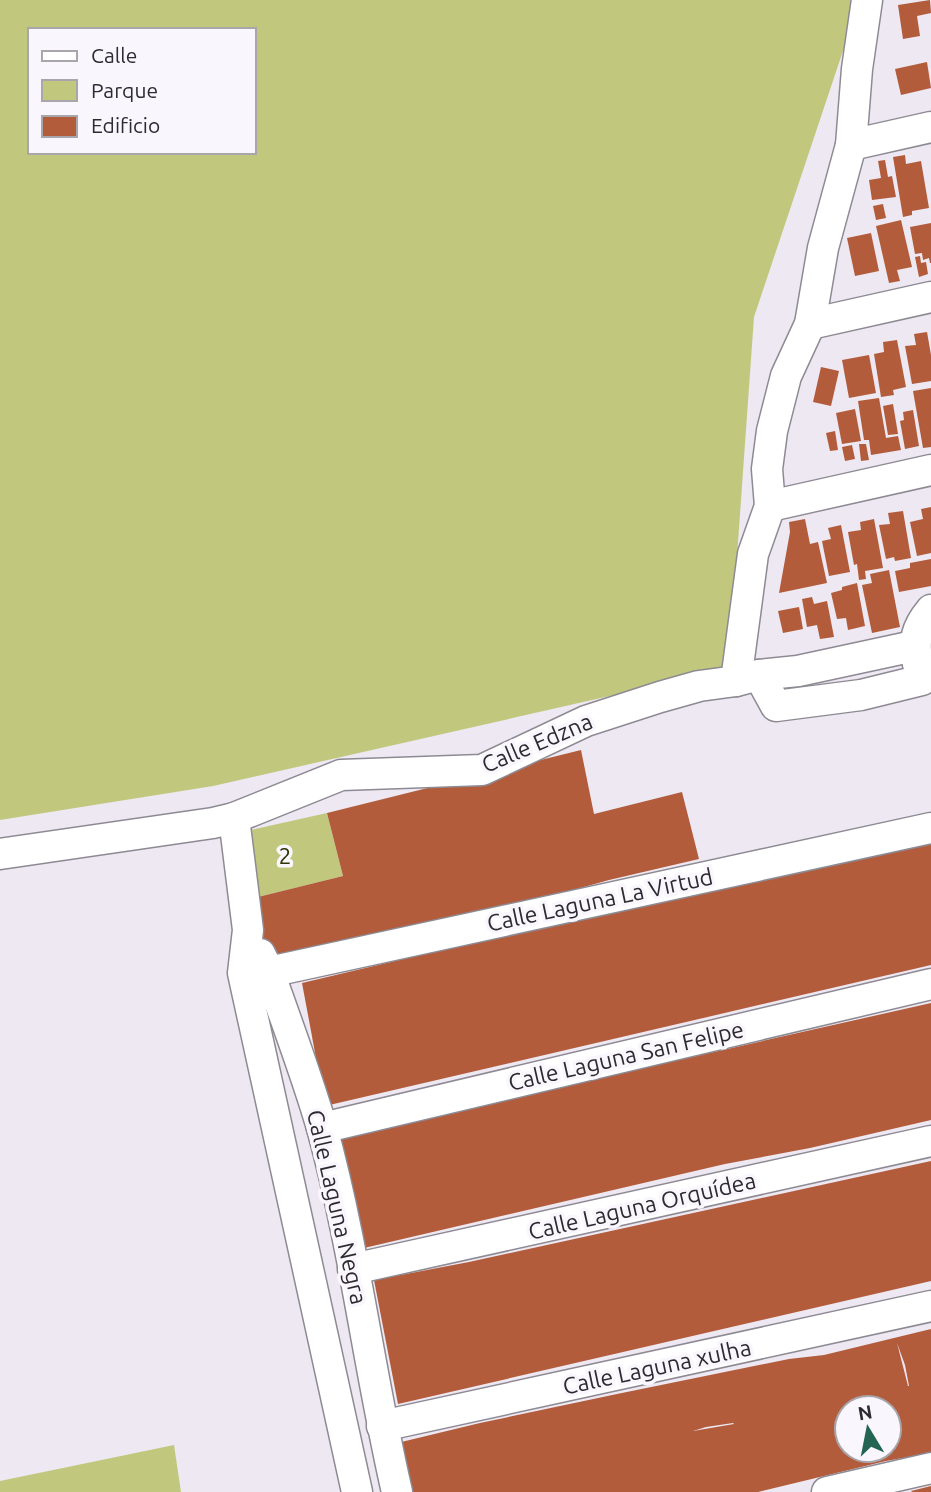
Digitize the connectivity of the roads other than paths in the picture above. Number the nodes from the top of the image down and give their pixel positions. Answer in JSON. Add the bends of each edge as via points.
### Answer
{"nodes":[{"id":1,"x":867,"y":0,"type":"edge"},
{"id":2,"x":931,"y":127,"type":"edge"},
{"id":3,"x":851,"y":145,"type":"junction"},
{"id":4,"x":931,"y":297,"type":"edge"},
{"id":5,"x":810,"y":324,"type":"junction"},
{"id":6,"x":931,"y":470,"type":"edge"},
{"id":7,"x":770,"y":506,"type":"junction"},
{"id":8,"x":931,"y":610,"type":"edge"},
{"id":9,"x":914,"y":646,"type":"junction"},
{"id":10,"x":748,"y":678,"type":"junction"},
{"id":11,"x":926,"y":685,"type":"edge"},
{"id":12,"x":234,"y":818,"type":"junction"},
{"id":13,"x":931,"y":828,"type":"edge"},
{"id":14,"x":0,"y":854,"type":"edge"},
{"id":15,"x":248,"y":930,"type":"junction"},
{"id":16,"x":269,"y":972,"type":"junction"},
{"id":17,"x":931,"y":984,"type":"edge"},
{"id":18,"x":322,"y":1128,"type":"junction"},
{"id":19,"x":931,"y":1142,"type":"edge"},
{"id":20,"x":354,"y":1269,"type":"junction"},
{"id":21,"x":931,"y":1306,"type":"edge"},
{"id":22,"x":382,"y":1426,"type":"junction"},
{"id":23,"x":931,"y":1468,"type":"edge"},
{"id":24,"x":357,"y":1492,"type":"edge"},
{"id":25,"x":397,"y":1492,"type":"edge"},
{"id":26,"x":827,"y":1492,"type":"edge"}],
"edges":[{"from":1,"to":3,"type":"street"},
{"from":2,"to":3,"type":"street"},
{"from":3,"to":5,"type":"street","via":[[823,248]]},
{"from":4,"to":5,"type":"street"},
{"from":5,"to":7,"type":"street","via":[[786,376],[772,431],[767,469]]},
{"from":6,"to":7,"type":"street"},
{"from":7,"to":10,"type":"street","via":[[753,554]]},
{"from":8,"to":9,"type":"street","via":[[921,622]]},
{"from":9,"to":10,"type":"street","name":"Calle Edzna"},
{"from":9,"to":11,"type":"street"},
{"from":10,"to":11,"type":"street","via":[[776,706]]},
{"from":10,"to":12,"type":"street","name":"Calle Edzna","via":[[699,686],[586,721],[482,770],[341,775]]},
{"from":12,"to":14,"type":"street","name":"Calle Edzna"},
{"from":12,"to":15,"type":"street","name":"Calle Laguna Negra"},
{"from":13,"to":16,"type":"street","name":"Calle Laguna La Virtud"},
{"from":15,"to":16,"type":"street","name":"Calle Laguna Negra"},
{"from":15,"to":24,"type":"street","name":"Calle Laguna Negra","via":[[243,973]]},
{"from":16,"to":18,"type":"street","name":"Calle Laguna Negra"},
{"from":17,"to":18,"type":"street","name":"Calle Laguna San Felipe"},
{"from":18,"to":20,"type":"street","name":"Calle Laguna Negra"},
{"from":19,"to":20,"type":"street","name":"Calle Laguna Orquídea"},
{"from":20,"to":22,"type":"street","name":"Calle Laguna Negra"},
{"from":21,"to":22,"type":"street","name":"Calle Laguna xulha"},
{"from":22,"to":25,"type":"street","name":"Calle Laguna Negra"},
{"from":23,"to":26,"type":"street"}]}
